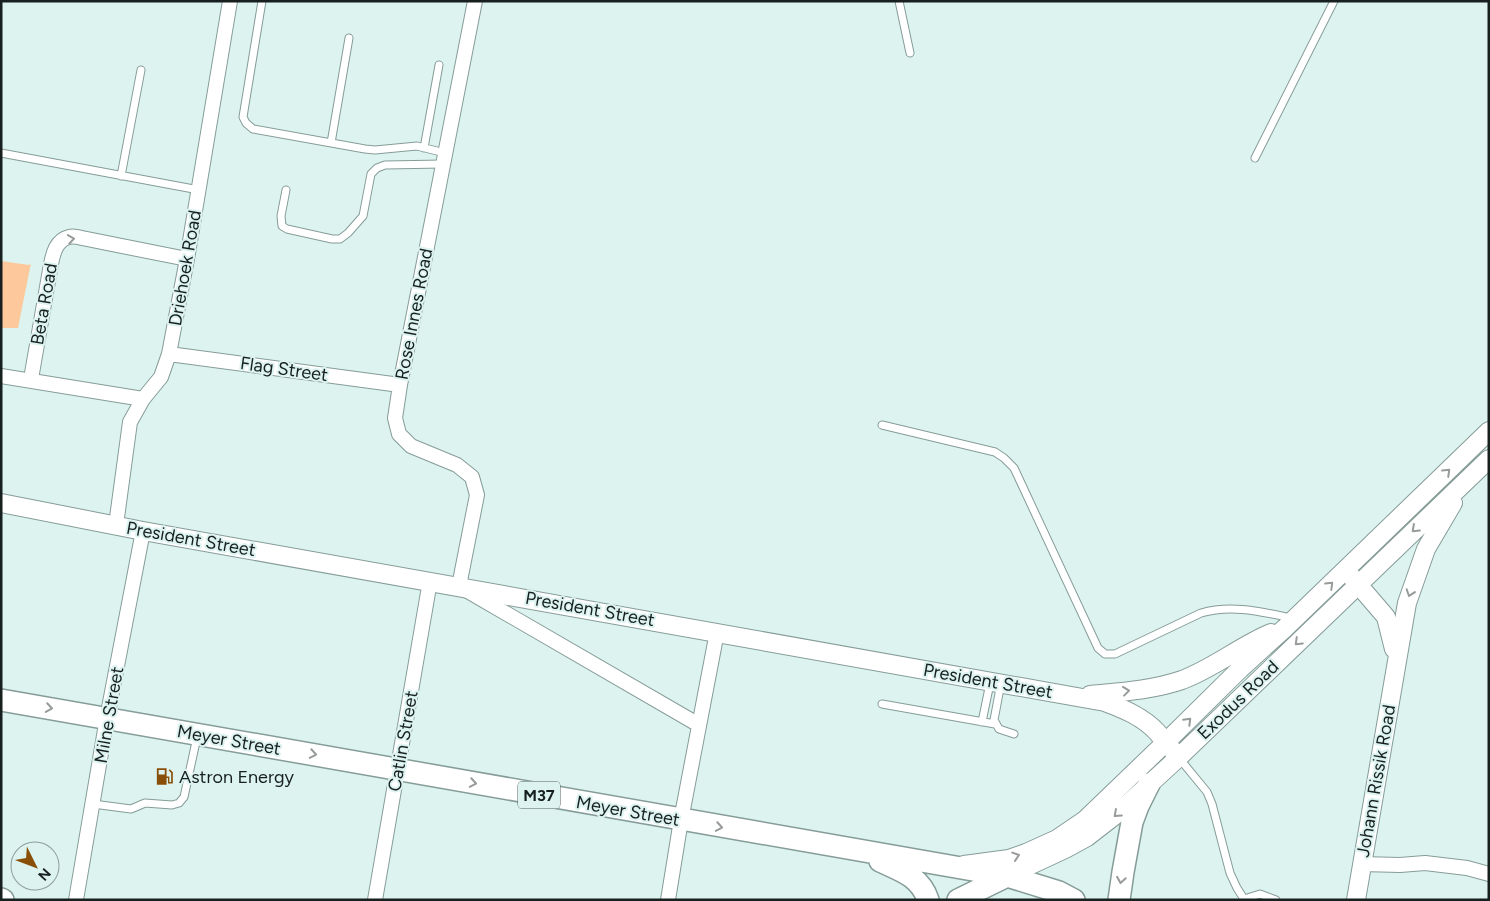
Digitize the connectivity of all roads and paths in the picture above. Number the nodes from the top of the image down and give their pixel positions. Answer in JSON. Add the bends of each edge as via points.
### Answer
{"nodes":[{"id":1,"x":230,"y":1,"type":"edge"},
{"id":2,"x":262,"y":1,"type":"edge"},
{"id":3,"x":475,"y":1,"type":"edge"},
{"id":4,"x":899,"y":1,"type":"edge"},
{"id":5,"x":1334,"y":1,"type":"edge"},
{"id":6,"x":349,"y":38,"type":"dead end"},
{"id":7,"x":910,"y":53,"type":"dead end"},
{"id":8,"x":439,"y":65,"type":"dead end"},
{"id":9,"x":141,"y":70,"type":"dead end"},
{"id":10,"x":331,"y":143,"type":"junction"},
{"id":11,"x":424,"y":148,"type":"junction"},
{"id":12,"x":1,"y":153,"type":"edge"},
{"id":13,"x":1255,"y":158,"type":"dead end"},
{"id":14,"x":444,"y":159,"type":"junction"},
{"id":15,"x":121,"y":176,"type":"junction"},
{"id":16,"x":199,"y":190,"type":"junction"},
{"id":17,"x":286,"y":190,"type":"dead end"},
{"id":18,"x":188,"y":259,"type":"junction"},
{"id":19,"x":169,"y":354,"type":"junction"},
{"id":20,"x":1,"y":376,"type":"edge"},
{"id":21,"x":31,"y":380,"type":"junction"},
{"id":22,"x":400,"y":385,"type":"junction"},
{"id":23,"x":143,"y":399,"type":"junction"},
{"id":24,"x":882,"y":425,"type":"dead end"},
{"id":25,"x":1489,"y":431,"type":"edge"},
{"id":26,"x":1489,"y":460,"type":"edge"},
{"id":27,"x":1474,"y":473,"type":"junction"},
{"id":28,"x":1,"y":503,"type":"edge"},
{"id":29,"x":116,"y":525,"type":"junction"},
{"id":30,"x":143,"y":531,"type":"junction"},
{"id":31,"x":1346,"y":570,"type":"junction"},
{"id":32,"x":430,"y":582,"type":"junction"},
{"id":33,"x":1358,"y":583,"type":"junction"},
{"id":34,"x":459,"y":586,"type":"junction"},
{"id":35,"x":1290,"y":623,"type":"junction"},
{"id":36,"x":718,"y":632,"type":"junction"},
{"id":37,"x":1396,"y":662,"type":"junction"},
{"id":38,"x":996,"y":682,"type":"junction"},
{"id":39,"x":1077,"y":696,"type":"junction"},
{"id":40,"x":1,"y":700,"type":"edge"},
{"id":41,"x":882,"y":704,"type":"dead end"},
{"id":42,"x":107,"y":718,"type":"junction"},
{"id":43,"x":982,"y":722,"type":"junction"},
{"id":44,"x":996,"y":724,"type":"junction"},
{"id":45,"x":698,"y":725,"type":"junction"},
{"id":46,"x":198,"y":734,"type":"junction"},
{"id":47,"x":1014,"y":734,"type":"dead end"},
{"id":48,"x":1165,"y":743,"type":"junction"},
{"id":49,"x":1179,"y":757,"type":"junction"},
{"id":50,"x":398,"y":769,"type":"junction"},
{"id":51,"x":1149,"y":784,"type":"junction"},
{"id":52,"x":93,"y":804,"type":"junction"},
{"id":53,"x":681,"y":820,"type":"junction"},
{"id":54,"x":852,"y":848,"type":"junction"},
{"id":55,"x":1361,"y":864,"type":"junction"},
{"id":56,"x":951,"y":866,"type":"junction"},
{"id":57,"x":1489,"y":874,"type":"edge"},
{"id":58,"x":1007,"y":876,"type":"junction"},
{"id":59,"x":76,"y":900,"type":"edge"},
{"id":60,"x":375,"y":900,"type":"edge"},
{"id":61,"x":668,"y":900,"type":"edge"},
{"id":62,"x":928,"y":900,"type":"edge"},
{"id":63,"x":958,"y":900,"type":"edge"},
{"id":64,"x":1074,"y":900,"type":"edge"},
{"id":65,"x":1119,"y":900,"type":"edge"},
{"id":66,"x":1244,"y":900,"type":"edge"},
{"id":67,"x":1276,"y":900,"type":"edge"},
{"id":68,"x":1356,"y":900,"type":"edge"}],
"edges":[{"from":1,"to":16,"type":"street","name":"Driehoek Road"},
{"from":2,"to":10,"type":"lane","via":[[243,117],[253,129]]},
{"from":3,"to":14,"type":"street","name":"Rose Innes Road"},
{"from":4,"to":7,"type":"lane"},
{"from":5,"to":13,"type":"lane"},
{"from":6,"to":10,"type":"lane"},
{"from":8,"to":11,"type":"lane"},
{"from":9,"to":15,"type":"lane"},
{"from":10,"to":11,"type":"lane","via":[[375,150]]},
{"from":11,"to":14,"type":"lane"},
{"from":12,"to":15,"type":"lane"},
{"from":14,"to":17,"type":"lane","via":[[377,168],[371,174],[364,216],[340,238],[287,230],[282,226]]},
{"from":14,"to":22,"type":"street","name":"Rose Innes Road"},
{"from":15,"to":16,"type":"lane"},
{"from":16,"to":18,"type":"street","name":"Driehoek Road"},
{"from":18,"to":19,"type":"street","name":"Driehoek Road"},
{"from":21,"to":18,"type":"street","name":"Beta Road","one_way":true,"via":[[50,264],[54,249],[62,241],[69,237],[82,238]]},
{"from":19,"to":22,"type":"street","name":"Flag Street"},
{"from":19,"to":23,"type":"street","name":"Driehoek Road","via":[[161,377]]},
{"from":20,"to":21,"type":"street"},
{"from":21,"to":23,"type":"street"},
{"from":22,"to":34,"type":"street","name":"Rose Innes Road","via":[[395,418],[399,434],[411,446],[457,465],[472,477],[477,495]]},
{"from":23,"to":29,"type":"street","name":"Driehoek Road","via":[[130,422]]},
{"from":24,"to":35,"type":"lane","via":[[994,452],[1014,468],[1098,648],[1105,654],[1115,654],[1212,610],[1242,609]]},
{"from":31,"to":25,"type":"street","name":"Exodus Road","one_way":true},
{"from":26,"to":27,"type":"street","name":"Exodus Road"},
{"from":27,"to":33,"type":"street","name":"Exodus Road","one_way":true},
{"from":27,"to":37,"type":"street","name":"Johann Rissik Road","one_way":true,"via":[[1426,549],[1407,603]]},
{"from":28,"to":29,"type":"street","name":"President Street"},
{"from":29,"to":30,"type":"street","name":"President Street"},
{"from":30,"to":32,"type":"street","name":"President Street"},
{"from":30,"to":42,"type":"street","name":"Milne Street"},
{"from":31,"to":33,"type":"street","name":"Johann Rissik Road"},
{"from":35,"to":31,"type":"street","name":"Exodus Road","one_way":true},
{"from":32,"to":34,"type":"street","name":"President Street"},
{"from":32,"to":50,"type":"street","name":"Catlin Street"},
{"from":33,"to":37,"type":"street","name":"Johann Rissik Road","via":[[1386,617]]},
{"from":33,"to":49,"type":"street","name":"Exodus Road","one_way":true},
{"from":34,"to":36,"type":"street","name":"President Street"},
{"from":34,"to":45,"type":"street"},
{"from":39,"to":35,"type":"street","one_way":true,"via":[[1150,688],[1182,680]]},
{"from":48,"to":35,"type":"street","name":"Exodus Road","one_way":true},
{"from":36,"to":38,"type":"street","name":"President Street"},
{"from":36,"to":45,"type":"street"},
{"from":37,"to":55,"type":"street","name":"Johann Rissik Road"},
{"from":38,"to":39,"type":"street","name":"President Street"},
{"from":38,"to":43,"type":"lane"},
{"from":38,"to":44,"type":"lane"},
{"from":39,"to":48,"type":"street","name":"President Street","via":[[1128,711],[1152,728]]},
{"from":40,"to":42,"type":"main road","name":"Meyer Street","number":"M37","one_way":true},
{"from":41,"to":43,"type":"lane"},
{"from":42,"to":46,"type":"main road","name":"Meyer Street","number":"M37"},
{"from":42,"to":52,"type":"street","name":"Milne Street"},
{"from":43,"to":44,"type":"lane"},
{"from":44,"to":47,"type":"lane","via":[[999,729]]},
{"from":45,"to":53,"type":"street"},
{"from":46,"to":50,"type":"main road","name":"Meyer Street","number":"M37","one_way":true},
{"from":46,"to":52,"type":"lane","via":[[184,797],[179,803],[145,803],[131,809]]},
{"from":48,"to":49,"type":"street","name":"President Street"},
{"from":56,"to":48,"type":"street","name":"Exodus Road","one_way":true,"via":[[1009,859],[1057,839],[1084,820]]},
{"from":49,"to":51,"type":"street","name":"Exodus Road"},
{"from":49,"to":66,"type":"lane","via":[[1207,792],[1230,873]]},
{"from":50,"to":53,"type":"main road","name":"Meyer Street","number":"M37","one_way":true},
{"from":50,"to":60,"type":"street","name":"Catlin Street"},
{"from":51,"to":58,"type":"street","name":"Exodus Road","one_way":true,"via":[[1088,837]]},
{"from":51,"to":65,"type":"main road","one_way":true,"via":[[1132,822]]},
{"from":52,"to":59,"type":"street","name":"Milne Street"},
{"from":53,"to":54,"type":"main road","name":"Meyer Street","number":"M37","one_way":true},
{"from":53,"to":61,"type":"street"},
{"from":54,"to":56,"type":"main road","name":"Meyer Street","number":"M37"},
{"from":54,"to":62,"type":"main road","via":[[902,870],[925,890]]},
{"from":55,"to":57,"type":"street","via":[[1425,863]]},
{"from":55,"to":68,"type":"street","name":"Johann Rissik Road"},
{"from":56,"to":58,"type":"main road","name":"Meyer Street","number":"M37"},
{"from":58,"to":63,"type":"main road","name":"Exodus Road"},
{"from":58,"to":64,"type":"main road","name":"Meyer Street","number":"M37"},
{"from":66,"to":67,"type":"lane","via":[[1260,894]]}]}
